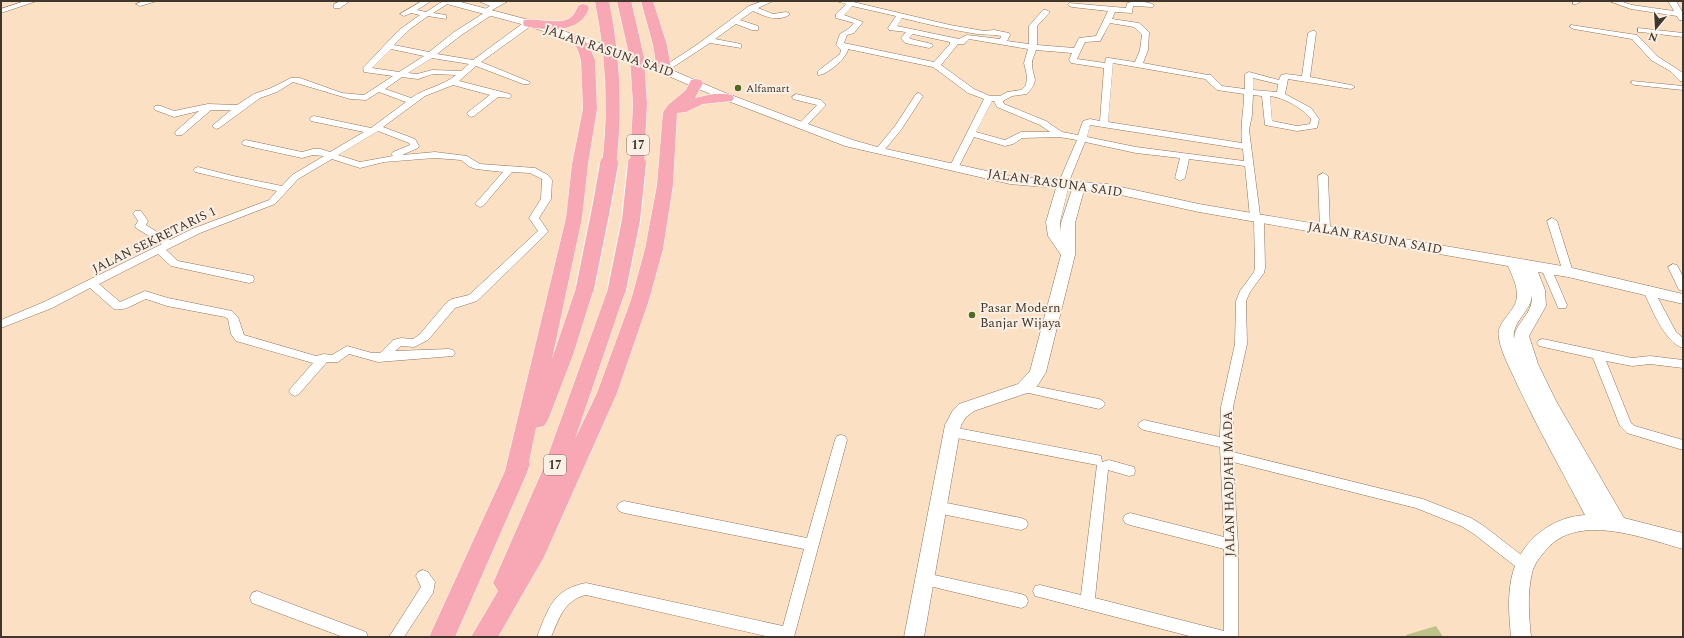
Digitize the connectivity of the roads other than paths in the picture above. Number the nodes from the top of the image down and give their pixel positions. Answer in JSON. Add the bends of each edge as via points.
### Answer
{"nodes":[{"id":1,"x":153,"y":1,"type":"edge"},
{"id":2,"x":346,"y":1,"type":"edge"},
{"id":3,"x":427,"y":1,"type":"edge"},
{"id":4,"x":504,"y":1,"type":"edge"},
{"id":5,"x":602,"y":1,"type":"edge"},
{"id":6,"x":624,"y":1,"type":"edge"},
{"id":7,"x":648,"y":1,"type":"edge"},
{"id":8,"x":769,"y":1,"type":"edge"},
{"id":9,"x":840,"y":1,"type":"edge"},
{"id":10,"x":1613,"y":1,"type":"edge"},
{"id":11,"x":1672,"y":1,"type":"edge"},
{"id":12,"x":28,"y":2,"type":"edge"},
{"id":13,"x":452,"y":2,"type":"edge"},
{"id":14,"x":140,"y":4,"type":"dead end"},
{"id":15,"x":582,"y":4,"type":"edge"},
{"id":16,"x":850,"y":4,"type":"junction"},
{"id":17,"x":1630,"y":4,"type":"edge"},
{"id":18,"x":1072,"y":5,"type":"dead end"},
{"id":19,"x":1150,"y":5,"type":"dead end"},
{"id":20,"x":337,"y":6,"type":"dead end"},
{"id":21,"x":489,"y":7,"type":"edge"},
{"id":22,"x":752,"y":8,"type":"junction"},
{"id":23,"x":1112,"y":10,"type":"junction"},
{"id":24,"x":1,"y":11,"type":"edge"},
{"id":25,"x":411,"y":11,"type":"junction"},
{"id":26,"x":1046,"y":12,"type":"dead end"},
{"id":27,"x":404,"y":14,"type":"dead end"},
{"id":28,"x":428,"y":14,"type":"junction"},
{"id":29,"x":786,"y":14,"type":"dead end"},
{"id":30,"x":900,"y":16,"type":"junction"},
{"id":31,"x":443,"y":17,"type":"dead end"},
{"id":32,"x":1682,"y":17,"type":"edge"},
{"id":33,"x":1106,"y":20,"type":"junction"},
{"id":34,"x":735,"y":21,"type":"junction"},
{"id":35,"x":529,"y":23,"type":"junction"},
{"id":36,"x":1574,"y":27,"type":"dead end"},
{"id":37,"x":755,"y":28,"type":"dead end"},
{"id":38,"x":1641,"y":30,"type":"dead end"},
{"id":39,"x":911,"y":31,"type":"junction"},
{"id":40,"x":1312,"y":33,"type":"dead end"},
{"id":41,"x":1683,"y":35,"type":"edge"},
{"id":42,"x":575,"y":39,"type":"joint"},
{"id":43,"x":708,"y":40,"type":"junction"},
{"id":44,"x":954,"y":41,"type":"junction"},
{"id":45,"x":1002,"y":42,"type":"junction"},
{"id":46,"x":660,"y":45,"type":"junction"},
{"id":47,"x":840,"y":45,"type":"junction"},
{"id":48,"x":390,"y":46,"type":"junction"},
{"id":49,"x":738,"y":46,"type":"dead end"},
{"id":50,"x":929,"y":46,"type":"dead end"},
{"id":51,"x":1032,"y":48,"type":"junction"},
{"id":52,"x":609,"y":50,"type":"joint"},
{"id":53,"x":1076,"y":51,"type":"junction"},
{"id":54,"x":588,"y":52,"type":"junction"},
{"id":55,"x":431,"y":55,"type":"junction"},
{"id":56,"x":636,"y":58,"type":"junction"},
{"id":57,"x":475,"y":63,"type":"junction"},
{"id":58,"x":1138,"y":65,"type":"junction"},
{"id":59,"x":936,"y":66,"type":"junction"},
{"id":60,"x":1108,"y":66,"type":"junction"},
{"id":61,"x":664,"y":69,"type":"junction"},
{"id":62,"x":463,"y":73,"type":"junction"},
{"id":63,"x":401,"y":74,"type":"junction"},
{"id":64,"x":821,"y":74,"type":"dead end"},
{"id":65,"x":1306,"y":79,"type":"junction"},
{"id":66,"x":1683,"y":79,"type":"edge"},
{"id":67,"x":453,"y":82,"type":"junction"},
{"id":68,"x":526,"y":82,"type":"dead end"},
{"id":69,"x":1635,"y":82,"type":"dead end"},
{"id":70,"x":696,"y":83,"type":"junction"},
{"id":71,"x":1282,"y":83,"type":"junction"},
{"id":72,"x":1351,"y":87,"type":"dead end"},
{"id":73,"x":1683,"y":88,"type":"edge"},
{"id":74,"x":378,"y":89,"type":"junction"},
{"id":75,"x":1248,"y":93,"type":"junction"},
{"id":76,"x":496,"y":94,"type":"junction"},
{"id":77,"x":1266,"y":94,"type":"junction"},
{"id":78,"x":1281,"y":95,"type":"junction"},
{"id":79,"x":507,"y":96,"type":"dead end"},
{"id":80,"x":919,"y":96,"type":"dead end"},
{"id":81,"x":796,"y":97,"type":"dead end"},
{"id":82,"x":727,"y":98,"type":"junction"},
{"id":83,"x":994,"y":99,"type":"junction"},
{"id":84,"x":411,"y":101,"type":"junction"},
{"id":85,"x":209,"y":106,"type":"junction"},
{"id":86,"x":158,"y":108,"type":"dead end"},
{"id":87,"x":239,"y":108,"type":"junction"},
{"id":88,"x":471,"y":114,"type":"dead end"},
{"id":89,"x":314,"y":119,"type":"dead end"},
{"id":90,"x":668,"y":120,"type":"junction"},
{"id":91,"x":1104,"y":123,"type":"junction"},
{"id":92,"x":216,"y":126,"type":"dead end"},
{"id":93,"x":802,"y":126,"type":"junction"},
{"id":94,"x":375,"y":130,"type":"junction"},
{"id":95,"x":179,"y":133,"type":"dead end"},
{"id":96,"x":970,"y":133,"type":"junction"},
{"id":97,"x":1059,"y":134,"type":"junction"},
{"id":98,"x":1082,"y":140,"type":"junction"},
{"id":99,"x":246,"y":143,"type":"dead end"},
{"id":100,"x":1248,"y":147,"type":"junction"},
{"id":101,"x":879,"y":151,"type":"junction"},
{"id":102,"x":333,"y":155,"type":"junction"},
{"id":103,"x":1185,"y":156,"type":"junction"},
{"id":104,"x":384,"y":158,"type":"junction"},
{"id":105,"x":1249,"y":164,"type":"junction"},
{"id":106,"x":954,"y":168,"type":"junction"},
{"id":107,"x":510,"y":169,"type":"junction"},
{"id":108,"x":198,"y":170,"type":"dead end"},
{"id":109,"x":1323,"y":176,"type":"dead end"},
{"id":110,"x":1180,"y":178,"type":"dead end"},
{"id":111,"x":1063,"y":184,"type":"junction"},
{"id":112,"x":1079,"y":186,"type":"junction"},
{"id":113,"x":284,"y":189,"type":"junction"},
{"id":114,"x":480,"y":204,"type":"dead end"},
{"id":115,"x":1055,"y":209,"type":"junction"},
{"id":116,"x":1070,"y":212,"type":"junction"},
{"id":117,"x":138,"y":213,"type":"dead end"},
{"id":118,"x":1257,"y":218,"type":"junction"},
{"id":119,"x":1552,"y":221,"type":"dead end"},
{"id":120,"x":1325,"y":229,"type":"junction"},
{"id":121,"x":170,"y":244,"type":"junction"},
{"id":122,"x":159,"y":250,"type":"junction"},
{"id":123,"x":1068,"y":255,"type":"junction"},
{"id":124,"x":1521,"y":264,"type":"junction"},
{"id":125,"x":1673,"y":267,"type":"dead end"},
{"id":126,"x":1546,"y":268,"type":"junction"},
{"id":127,"x":1568,"y":272,"type":"junction"},
{"id":128,"x":249,"y":279,"type":"dead end"},
{"id":129,"x":92,"y":284,"type":"junction"},
{"id":130,"x":1683,"y":288,"type":"edge"},
{"id":131,"x":1648,"y":290,"type":"junction"},
{"id":132,"x":1683,"y":299,"type":"edge"},
{"id":133,"x":1562,"y":305,"type":"dead end"},
{"id":134,"x":1,"y":324,"type":"edge"},
{"id":135,"x":1543,"y":343,"type":"dead end"},
{"id":136,"x":1683,"y":344,"type":"edge"},
{"id":137,"x":449,"y":353,"type":"dead end"},
{"id":138,"x":1598,"y":355,"type":"junction"},
{"id":139,"x":384,"y":356,"type":"junction"},
{"id":140,"x":324,"y":358,"type":"junction"},
{"id":141,"x":1683,"y":364,"type":"edge"},
{"id":142,"x":1024,"y":388,"type":"junction"},
{"id":143,"x":295,"y":391,"type":"dead end"},
{"id":144,"x":1099,"y":404,"type":"dead end"},
{"id":145,"x":1144,"y":425,"type":"dead end"},
{"id":146,"x":952,"y":432,"type":"junction"},
{"id":147,"x":841,"y":440,"type":"dead end"},
{"id":148,"x":1683,"y":445,"type":"edge"},
{"id":149,"x":1226,"y":449,"type":"junction"},
{"id":150,"x":1097,"y":460,"type":"dead end"},
{"id":151,"x":1129,"y":470,"type":"dead end"},
{"id":152,"x":515,"y":475,"type":"junction"},
{"id":153,"x":937,"y":506,"type":"junction"},
{"id":154,"x":624,"y":508,"type":"dead end"},
{"id":155,"x":1130,"y":519,"type":"dead end"},
{"id":156,"x":1599,"y":523,"type":"junction"},
{"id":157,"x":1022,"y":524,"type":"dead end"},
{"id":158,"x":1618,"y":526,"type":"junction"},
{"id":159,"x":1683,"y":541,"type":"edge"},
{"id":160,"x":812,"y":545,"type":"junction"},
{"id":161,"x":1231,"y":545,"type":"junction"},
{"id":162,"x":1525,"y":566,"type":"junction"},
{"id":163,"x":423,"y":576,"type":"dead end"},
{"id":164,"x":925,"y":579,"type":"junction"},
{"id":165,"x":1040,"y":591,"type":"dead end"},
{"id":166,"x":257,"y":598,"type":"dead end"},
{"id":167,"x":1021,"y":601,"type":"dead end"},
{"id":168,"x":1087,"y":602,"type":"junction"},
{"id":169,"x":788,"y":636,"type":"edge"},
{"id":170,"x":361,"y":637,"type":"edge"},
{"id":171,"x":396,"y":637,"type":"edge"},
{"id":172,"x":442,"y":637,"type":"edge"},
{"id":173,"x":483,"y":637,"type":"edge"},
{"id":174,"x":544,"y":637,"type":"edge"},
{"id":175,"x":914,"y":637,"type":"edge"},
{"id":176,"x":1220,"y":637,"type":"edge"},
{"id":177,"x":1231,"y":637,"type":"edge"},
{"id":178,"x":1521,"y":637,"type":"edge"}],
"edges":[{"from":1,"to":14,"type":"street"},
{"from":2,"to":20,"type":"street"},
{"from":3,"to":25,"type":"street"},
{"from":4,"to":21,"type":"street"},
{"from":5,"to":152,"type":"highway","number":"17","bridge":true,"via":[[612,60],[614,105],[609,162],[585,288],[563,355]]},
{"from":6,"to":173,"type":"highway","number":"17","bridge":true,"via":[[637,58],[640,104],[631,220],[617,289],[554,469]]},
{"from":7,"to":46,"type":"highway"},
{"from":8,"to":22,"type":"street"},
{"from":9,"to":16,"type":"street"},
{"from":10,"to":17,"type":"street"},
{"from":11,"to":32,"type":"street"},
{"from":12,"to":24,"type":"street"},
{"from":13,"to":21,"type":"street","name":"JALAN RASUNA SAID"},
{"from":13,"to":28,"type":"street"},
{"from":15,"to":35,"type":"highway","via":[[578,18],[570,22],[550,26]]},
{"from":15,"to":54,"type":"highway"},
{"from":16,"to":30,"type":"street"},
{"from":16,"to":47,"type":"street","via":[[839,16],[859,22],[844,34]]},
{"from":17,"to":32,"type":"street"},
{"from":18,"to":23,"type":"street"},
{"from":19,"to":23,"type":"street","via":[[1132,4],[1129,11]]},
{"from":21,"to":35,"type":"street","name":"JALAN RASUNA SAID"},
{"from":21,"to":55,"type":"street"},
{"from":22,"to":29,"type":"street","via":[[775,17]]},
{"from":22,"to":34,"type":"street"},
{"from":23,"to":33,"type":"street"},
{"from":25,"to":27,"type":"street"},
{"from":25,"to":28,"type":"street"},
{"from":26,"to":51,"type":"street","via":[[1033,26]]},
{"from":28,"to":31,"type":"street"},
{"from":28,"to":48,"type":"street","via":[[402,32]]},
{"from":30,"to":39,"type":"street","via":[[892,28]]},
{"from":30,"to":45,"type":"street","via":[[970,31],[1006,35]]},
{"from":33,"to":53,"type":"street","via":[[1099,37],[1082,40]]},
{"from":33,"to":58,"type":"street","via":[[1136,25],[1146,34],[1144,50]]},
{"from":34,"to":37,"type":"street"},
{"from":34,"to":43,"type":"street"},
{"from":35,"to":42,"type":"street","name":"JALAN RASUNA SAID"},
{"from":35,"to":57,"type":"street","name":"JALAN SEKRETARIS 1"},
{"from":36,"to":66,"type":"street","via":[[1634,37],[1656,59],[1674,68]]},
{"from":38,"to":41,"type":"street"},
{"from":39,"to":44,"type":"street","via":[[950,38]]},
{"from":39,"to":50,"type":"street","via":[[906,40]]},
{"from":40,"to":65,"type":"street"},
{"from":42,"to":54,"type":"highway"},
{"from":43,"to":49,"type":"street"},
{"from":43,"to":61,"type":"street"},
{"from":44,"to":45,"type":"street","via":[[962,42],[970,37]]},
{"from":44,"to":59,"type":"street"},
{"from":45,"to":51,"type":"street"},
{"from":46,"to":56,"type":"highway","via":[[653,56]]},
{"from":46,"to":61,"type":"highway"},
{"from":47,"to":59,"type":"street"},
{"from":47,"to":64,"type":"street","via":[[845,50],[843,55]]},
{"from":48,"to":55,"type":"street"},
{"from":48,"to":63,"type":"street","via":[[367,70]]},
{"from":51,"to":53,"type":"street"},
{"from":51,"to":83,"type":"street","via":[[1028,63],[1030,85],[1026,91]]},
{"from":52,"to":54,"type":"highway"},
{"from":52,"to":56,"type":"street","name":"JALAN RASUNA SAID"},
{"from":53,"to":60,"type":"street","via":[[1074,61]]},
{"from":54,"to":152,"type":"highway","via":[[590,109],[574,218]]},
{"from":55,"to":57,"type":"street"},
{"from":55,"to":63,"type":"street"},
{"from":56,"to":61,"type":"street","name":"JALAN RASUNA SAID"},
{"from":57,"to":62,"type":"street","name":"JALAN SEKRETARIS 1"},
{"from":57,"to":68,"type":"street"},
{"from":58,"to":60,"type":"street","via":[[1110,60]]},
{"from":58,"to":75,"type":"street","via":[[1208,77],[1220,88]]},
{"from":59,"to":83,"type":"street","via":[[971,91]]},
{"from":60,"to":91,"type":"street"},
{"from":61,"to":70,"type":"street","name":"JALAN RASUNA SAID"},
{"from":62,"to":63,"type":"street","via":[[432,72],[418,76]]},
{"from":62,"to":67,"type":"street","name":"JALAN SEKRETARIS 1"},
{"from":63,"to":74,"type":"street"},
{"from":65,"to":71,"type":"street","via":[[1284,76]]},
{"from":65,"to":72,"type":"street"},
{"from":67,"to":76,"type":"street"},
{"from":67,"to":84,"type":"street","name":"JALAN SEKRETARIS 1"},
{"from":69,"to":73,"type":"street"},
{"from":70,"to":82,"type":"street","name":"JALAN RASUNA SAID"},
{"from":70,"to":90,"type":"highway","via":[[693,92],[673,108]]},
{"from":71,"to":75,"type":"street","name":"JALAN HADJAH MADA","via":[[1250,74]]},
{"from":71,"to":78,"type":"street"},
{"from":74,"to":84,"type":"street"},
{"from":74,"to":87,"type":"street","via":[[369,96],[359,97],[292,80],[257,96]]},
{"from":75,"to":77,"type":"street"},
{"from":75,"to":100,"type":"street","name":"JALAN HADJAH MADA","via":[[1245,130]]},
{"from":76,"to":79,"type":"street"},
{"from":76,"to":88,"type":"street"},
{"from":77,"to":78,"type":"street","via":[[1267,92]]},
{"from":77,"to":78,"type":"street","via":[[1268,123],[1295,128],[1314,126],[1315,120],[1308,110]]},
{"from":80,"to":101,"type":"street"},
{"from":81,"to":93,"type":"street","via":[[822,105]]},
{"from":82,"to":90,"type":"highway","via":[[692,102]]},
{"from":82,"to":93,"type":"street","name":"JALAN RASUNA SAID"},
{"from":83,"to":96,"type":"street"},
{"from":83,"to":97,"type":"street","via":[[1000,105],[1044,123]]},
{"from":84,"to":94,"type":"street","name":"JALAN SEKRETARIS 1"},
{"from":85,"to":86,"type":"street","via":[[174,114]]},
{"from":85,"to":87,"type":"street"},
{"from":85,"to":95,"type":"street"},
{"from":87,"to":92,"type":"street"},
{"from":89,"to":94,"type":"street"},
{"from":90,"to":173,"type":"highway","via":[[665,185],[654,249],[635,315],[607,393],[532,557]]},
{"from":91,"to":98,"type":"street","via":[[1086,123]]},
{"from":91,"to":100,"type":"street"},
{"from":93,"to":101,"type":"street","name":"JALAN RASUNA SAID"},
{"from":94,"to":102,"type":"street","name":"JALAN SEKRETARIS 1"},
{"from":94,"to":104,"type":"street","via":[[412,141],[415,146]]},
{"from":96,"to":97,"type":"street","via":[[1005,143],[1022,135]]},
{"from":96,"to":106,"type":"street"},
{"from":97,"to":98,"type":"street"},
{"from":98,"to":103,"type":"street"},
{"from":98,"to":111,"type":"street"},
{"from":99,"to":102,"type":"street","via":[[302,155],[318,152]]},
{"from":100,"to":105,"type":"street","name":"JALAN HADJAH MADA"},
{"from":101,"to":106,"type":"street","name":"JALAN RASUNA SAID"},
{"from":102,"to":104,"type":"street","via":[[360,165]]},
{"from":102,"to":113,"type":"street","name":"JALAN SEKRETARIS 1","via":[[296,177]]},
{"from":103,"to":105,"type":"street"},
{"from":103,"to":110,"type":"street"},
{"from":104,"to":107,"type":"street","via":[[445,155],[464,158],[479,167]]},
{"from":105,"to":118,"type":"street","name":"JALAN HADJAH MADA"},
{"from":106,"to":111,"type":"street","name":"JALAN RASUNA SAID","via":[[1010,180]]},
{"from":107,"to":114,"type":"street"},
{"from":107,"to":139,"type":"street","via":[[537,171],[546,177],[546,199],[534,218],[543,232],[473,298],[451,305],[422,339],[413,343],[397,343]]},
{"from":108,"to":113,"type":"street"},
{"from":109,"to":120,"type":"street"},
{"from":111,"to":112,"type":"street","name":"JALAN RASUNA SAID"},
{"from":111,"to":115,"type":"street"},
{"from":112,"to":116,"type":"street"},
{"from":112,"to":118,"type":"street","name":"JALAN RASUNA SAID","via":[[1107,188]]},
{"from":113,"to":121,"type":"street","name":"JALAN SEKRETARIS 1","via":[[272,202],[196,231]]},
{"from":115,"to":116,"type":"street"},
{"from":115,"to":123,"type":"street","via":[[1055,236]]},
{"from":116,"to":123,"type":"street"},
{"from":117,"to":121,"type":"street","via":[[143,221],[141,226]]},
{"from":118,"to":120,"type":"street","name":"JALAN RASUNA SAID"},
{"from":118,"to":149,"type":"street","name":"JALAN HADJAH MADA","via":[[1260,268],[1241,301],[1241,344],[1226,407]]},
{"from":119,"to":127,"type":"street"},
{"from":120,"to":124,"type":"street","name":"JALAN RASUNA SAID"},
{"from":121,"to":122,"type":"street","name":"JALAN SEKRETARIS 1"},
{"from":122,"to":128,"type":"street","via":[[175,264]]},
{"from":122,"to":129,"type":"street","name":"JALAN SEKRETARIS 1"},
{"from":123,"to":142,"type":"street","via":[[1038,372]]},
{"from":124,"to":126,"type":"street","name":"JALAN RASUNA SAID"},
{"from":124,"to":156,"type":"street","via":[[1524,300],[1508,324],[1505,332],[1508,342],[1523,381],[1543,421]]},
{"from":124,"to":158,"type":"street","via":[[1537,288],[1540,304],[1523,330],[1523,344],[1559,423]]},
{"from":125,"to":130,"type":"street"},
{"from":126,"to":127,"type":"street","name":"JALAN RASUNA SAID"},
{"from":126,"to":133,"type":"street"},
{"from":127,"to":131,"type":"street","name":"JALAN RASUNA SAID"},
{"from":129,"to":134,"type":"street","name":"JALAN SEKRETARIS 1"},
{"from":129,"to":140,"type":"street","via":[[116,305],[123,305],[145,295],[228,314],[233,317],[240,338],[316,360]]},
{"from":131,"to":132,"type":"street","name":"JALAN RASUNA SAID"},
{"from":131,"to":136,"type":"street","via":[[1672,335]]},
{"from":135,"to":138,"type":"street"},
{"from":137,"to":139,"type":"street"},
{"from":138,"to":141,"type":"street","via":[[1637,363],[1650,360]]},
{"from":138,"to":148,"type":"street","via":[[1626,426],[1639,434]]},
{"from":139,"to":140,"type":"street","via":[[368,356],[347,350],[334,359]]},
{"from":140,"to":143,"type":"street"},
{"from":142,"to":144,"type":"street"},
{"from":142,"to":146,"type":"street","via":[[968,407],[958,414]]},
{"from":145,"to":149,"type":"street"},
{"from":146,"to":150,"type":"street"},
{"from":146,"to":153,"type":"street"},
{"from":147,"to":160,"type":"street"},
{"from":149,"to":161,"type":"street","name":"JALAN HADJAH MADA"},
{"from":149,"to":162,"type":"street","via":[[1424,506],[1466,522]]},
{"from":151,"to":168,"type":"street","via":[[1109,465],[1102,467]]},
{"from":152,"to":172,"type":"highway","number":"17"},
{"from":153,"to":157,"type":"street"},
{"from":153,"to":164,"type":"street"},
{"from":154,"to":160,"type":"street"},
{"from":155,"to":161,"type":"street"},
{"from":156,"to":158,"type":"street"},
{"from":156,"to":162,"type":"street","via":[[1579,523],[1564,527],[1548,536],[1532,552]]},
{"from":158,"to":159,"type":"street"},
{"from":160,"to":169,"type":"street"},
{"from":161,"to":177,"type":"street","name":"JALAN HADJAH MADA"},
{"from":162,"to":178,"type":"street","via":[[1519,614]]},
{"from":163,"to":171,"type":"street","via":[[428,582],[428,588]]},
{"from":164,"to":167,"type":"street"},
{"from":164,"to":175,"type":"street"},
{"from":165,"to":168,"type":"street"},
{"from":166,"to":170,"type":"street"},
{"from":168,"to":176,"type":"street"},
{"from":169,"to":174,"type":"street","via":[[586,589],[572,592],[560,602]]}]}
